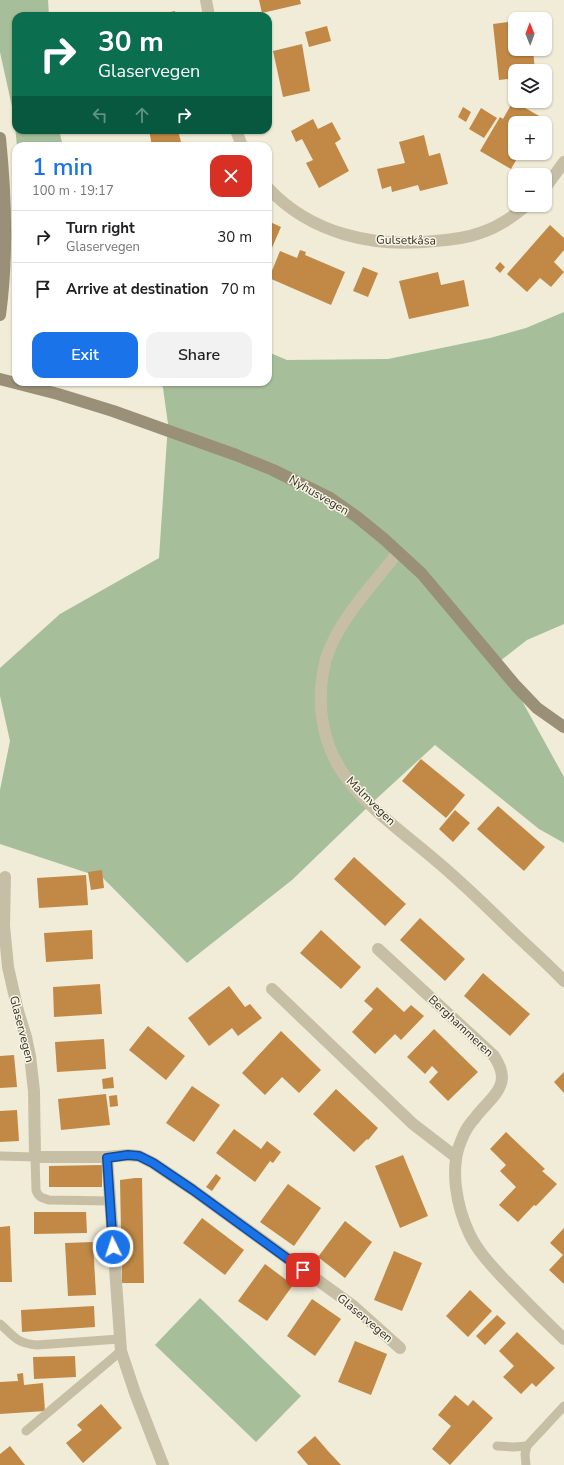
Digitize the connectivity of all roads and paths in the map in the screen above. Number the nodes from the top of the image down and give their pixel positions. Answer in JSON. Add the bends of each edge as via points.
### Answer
{"nodes":[{"id":1,"x":206,"y":0,"type":"edge"},
{"id":2,"x":208,"y":12,"type":"edge"},
{"id":3,"x":0,"y":138,"type":"edge"},
{"id":4,"x":564,"y":162,"type":"edge"},
{"id":5,"x":552,"y":178,"type":"edge"},
{"id":6,"x":272,"y":192,"type":"edge"},
{"id":7,"x":517,"y":212,"type":"edge"},
{"id":8,"x":0,"y":315,"type":"edge"},
{"id":9,"x":0,"y":379,"type":"edge"},
{"id":10,"x":12,"y":382,"type":"edge"},
{"id":11,"x":27,"y":386,"type":"edge"},
{"id":12,"x":398,"y":552,"type":"junction"},
{"id":13,"x":564,"y":727,"type":"edge"},
{"id":14,"x":5,"y":877,"type":"dead end"},
{"id":15,"x":378,"y":949,"type":"dead end"},
{"id":16,"x":564,"y":981,"type":"edge"},
{"id":17,"x":272,"y":989,"type":"dead end"},
{"id":18,"x":0,"y":1156,"type":"edge"},
{"id":19,"x":35,"y":1157,"type":"junction"},
{"id":20,"x":456,"y":1157,"type":"junction"},
{"id":21,"x":107,"y":1158,"type":"junction"},
{"id":22,"x":110,"y":1201,"type":"junction"},
{"id":23,"x":0,"y":1324,"type":"edge"},
{"id":24,"x":119,"y":1339,"type":"junction"},
{"id":25,"x":564,"y":1339,"type":"edge"},
{"id":26,"x":400,"y":1348,"type":"dead end"},
{"id":27,"x":121,"y":1352,"type":"junction"},
{"id":28,"x":564,"y":1406,"type":"edge"},
{"id":29,"x":26,"y":1431,"type":"dead end"},
{"id":30,"x":497,"y":1446,"type":"dead end"},
{"id":31,"x":527,"y":1446,"type":"junction"},
{"id":32,"x":163,"y":1465,"type":"edge"},
{"id":33,"x":526,"y":1465,"type":"edge"}],
"edges":[{"from":1,"to":2,"type":"street"},
{"from":3,"to":8,"type":"street","via":[[6,214]]},
{"from":4,"to":5,"type":"street"},
{"from":6,"to":7,"type":"street","name":"Gulsetkåsa","via":[[300,215],[327,229],[352,237],[392,242],[422,243],[479,234]]},
{"from":9,"to":10,"type":"street","name":"Nyhusvegen"},
{"from":11,"to":12,"type":"street","name":"Nyhusvegen","via":[[113,411],[273,470],[330,498]]},
{"from":12,"to":13,"type":"street","name":"Nyhusvegen","via":[[422,574],[516,686],[537,708]]},
{"from":12,"to":16,"type":"street","name":"Malmvegen","via":[[336,635],[326,659],[320,704],[328,743],[341,771],[356,790],[473,893]]},
{"from":14,"to":19,"type":"street","name":"Glaservegen","via":[[4,925],[8,967],[30,1056],[34,1091]]},
{"from":15,"to":20,"type":"street","name":"Berghammeren","via":[[494,1056],[500,1066],[502,1078],[498,1090],[474,1119],[461,1140]]},
{"from":17,"to":20,"type":"street","via":[[413,1124]]},
{"from":18,"to":19,"type":"lane"},
{"from":19,"to":21,"type":"street","name":"Glaservegen"},
{"from":19,"to":22,"type":"lane","via":[[36,1190],[42,1198]]},
{"from":20,"to":25,"type":"street","name":"Berghammeren","via":[[458,1198],[462,1216],[479,1252]]},
{"from":21,"to":22,"type":"street"},
{"from":21,"to":26,"type":"street","name":"Glaservegen","via":[[139,1156],[153,1163],[352,1305]]},
{"from":22,"to":24,"type":"street"},
{"from":23,"to":24,"type":"lane","via":[[25,1344]]},
{"from":24,"to":27,"type":"street"},
{"from":27,"to":29,"type":"lane"},
{"from":27,"to":32,"type":"street"},
{"from":28,"to":31,"type":"lane"},
{"from":30,"to":31,"type":"lane"},
{"from":31,"to":33,"type":"lane"}]}
